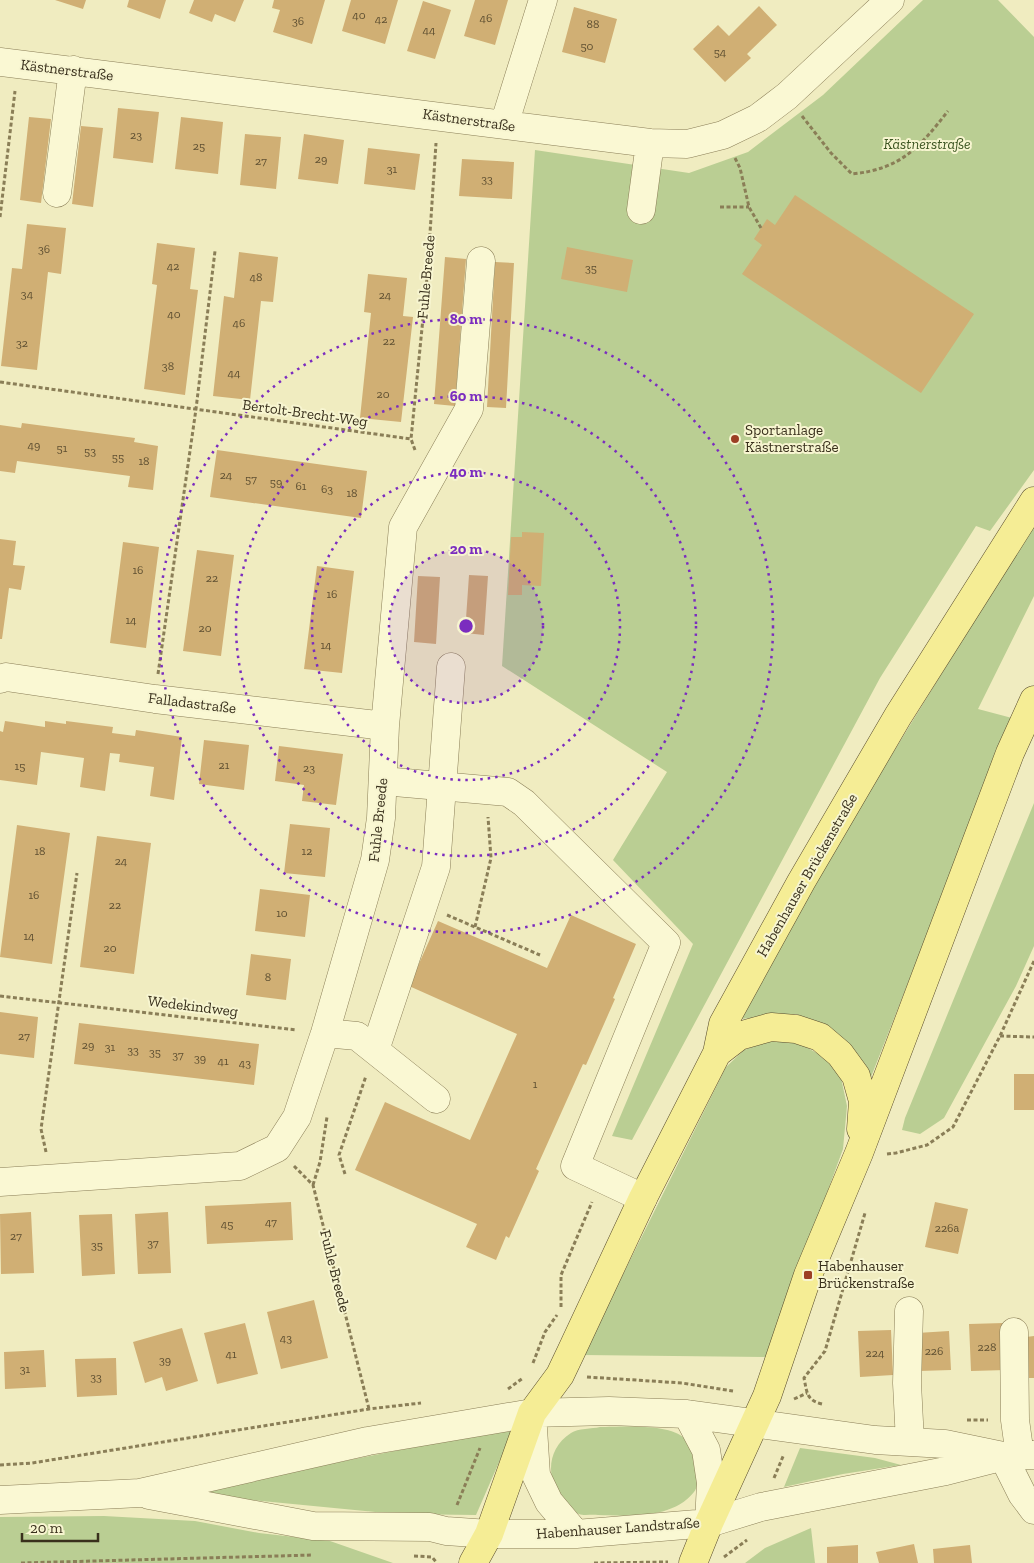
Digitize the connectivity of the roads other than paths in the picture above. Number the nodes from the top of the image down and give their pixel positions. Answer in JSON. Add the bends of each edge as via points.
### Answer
{"nodes":[{"id":1,"x":543,"y":0,"type":"edge"},
{"id":2,"x":890,"y":0,"type":"edge"},
{"id":3,"x":9,"y":63,"type":"edge"},
{"id":4,"x":73,"y":70,"type":"junction"},
{"id":5,"x":504,"y":125,"type":"junction"},
{"id":6,"x":650,"y":143,"type":"junction"},
{"id":7,"x":57,"y":193,"type":"dead end"},
{"id":8,"x":641,"y":210,"type":"dead end"},
{"id":9,"x":481,"y":261,"type":"dead end"},
{"id":10,"x":1034,"y":501,"type":"edge"},
{"id":11,"x":451,"y":667,"type":"dead end"},
{"id":12,"x":0,"y":679,"type":"edge"},
{"id":13,"x":1034,"y":700,"type":"edge"},
{"id":14,"x":385,"y":726,"type":"junction"},
{"id":15,"x":383,"y":781,"type":"junction"},
{"id":16,"x":443,"y":786,"type":"junction"},
{"id":17,"x":325,"y":1033,"type":"junction"},
{"id":18,"x":375,"y":1050,"type":"junction"},
{"id":19,"x":717,"y":1053,"type":"junction"},
{"id":20,"x":436,"y":1099,"type":"dead end"},
{"id":21,"x":871,"y":1153,"type":"junction"},
{"id":22,"x":0,"y":1182,"type":"edge"},
{"id":23,"x":643,"y":1198,"type":"junction"},
{"id":24,"x":909,"y":1311,"type":"dead end"},
{"id":25,"x":1014,"y":1332,"type":"dead end"},
{"id":26,"x":532,"y":1413,"type":"junction"},
{"id":27,"x":687,"y":1414,"type":"junction"},
{"id":28,"x":753,"y":1424,"type":"junction"},
{"id":29,"x":910,"y":1442,"type":"junction"},
{"id":30,"x":1019,"y":1456,"type":"edge"},
{"id":31,"x":140,"y":1493,"type":"junction"},
{"id":32,"x":0,"y":1500,"type":"edge"},
{"id":33,"x":1034,"y":1510,"type":"edge"},
{"id":34,"x":709,"y":1523,"type":"junction"},
{"id":35,"x":489,"y":1534,"type":"junction"},
{"id":36,"x":576,"y":1534,"type":"junction"},
{"id":37,"x":693,"y":1562,"type":"edge"},
{"id":38,"x":473,"y":1563,"type":"edge"}],
"edges":[{"from":1,"to":5,"type":"street"},
{"from":2,"to":6,"type":"street","name":"Kästnerstraße","via":[[787,96],[758,118],[723,135],[688,144]]},
{"from":3,"to":4,"type":"street","name":"Kästnerstraße"},
{"from":4,"to":5,"type":"street","name":"Kästnerstraße"},
{"from":4,"to":7,"type":"street"},
{"from":5,"to":6,"type":"street","name":"Kästnerstraße"},
{"from":6,"to":8,"type":"street"},
{"from":9,"to":14,"type":"street","name":"Fuhle Breede","via":[[469,409],[403,527]]},
{"from":10,"to":19,"type":"main road","name":"Habenhauser Brückenstraße","via":[[903,708],[801,882],[723,1024]]},
{"from":11,"to":16,"type":"street"},
{"from":12,"to":14,"type":"street","name":"Falladastraße"},
{"from":13,"to":21,"type":"main road","via":[[1010,753]]},
{"from":14,"to":15,"type":"street","name":"Fuhle Breede"},
{"from":15,"to":16,"type":"street"},
{"from":15,"to":17,"type":"street","name":"Fuhle Breede","via":[[375,860]]},
{"from":16,"to":18,"type":"street","via":[[436,867]]},
{"from":16,"to":23,"type":"street","via":[[508,792],[524,803],[666,943],[575,1166]]},
{"from":17,"to":18,"type":"street","via":[[357,1036]]},
{"from":17,"to":22,"type":"street","name":"Fuhle Breede","via":[[297,1117],[276,1148],[240,1166]]},
{"from":18,"to":20,"type":"street"},
{"from":19,"to":21,"type":"main road","via":[[739,1036],[771,1027],[796,1029],[820,1037],[840,1054],[856,1076]]},
{"from":19,"to":23,"type":"main road","name":"Habenhauser Brückenstraße"},
{"from":21,"to":28,"type":"main road","via":[[808,1275],[767,1396]]},
{"from":23,"to":26,"type":"main road","name":"Habenhauser Brückenstraße","via":[[560,1375]]},
{"from":24,"to":29,"type":"street","via":[[907,1383]]},
{"from":25,"to":30,"type":"street"},
{"from":26,"to":27,"type":"street","name":"Habenhauser Landstraße","via":[[610,1411]]},
{"from":26,"to":31,"type":"street","name":"Habenhauser Landstraße","via":[[368,1442]]},
{"from":26,"to":35,"type":"main road","name":"Habenhauser Brückenstraße"},
{"from":26,"to":36,"type":"street","via":[[536,1475],[550,1502]]},
{"from":27,"to":28,"type":"street","name":"Habenhauser Landstraße"},
{"from":27,"to":34,"type":"street","via":[[706,1450],[711,1483]]},
{"from":28,"to":29,"type":"street","name":"Habenhauser Landstraße"},
{"from":28,"to":34,"type":"main road"},
{"from":29,"to":30,"type":"street","name":"Habenhauser Landstraße"},
{"from":30,"to":33,"type":"street","via":[[1022,1494]]},
{"from":30,"to":34,"type":"street","name":"Habenhauser Landstraße","via":[[761,1507]]},
{"from":31,"to":32,"type":"street","name":"Habenhauser Landstraße"},
{"from":31,"to":35,"type":"street","name":"Habenhauser Landstraße","via":[[313,1526],[430,1527]]},
{"from":34,"to":36,"type":"street","name":"Habenhauser Landstraße"},
{"from":34,"to":37,"type":"main road"},
{"from":35,"to":36,"type":"street","name":"Habenhauser Landstraße"},
{"from":35,"to":38,"type":"main road","name":"Habenhauser Brückenstraße"}]}
